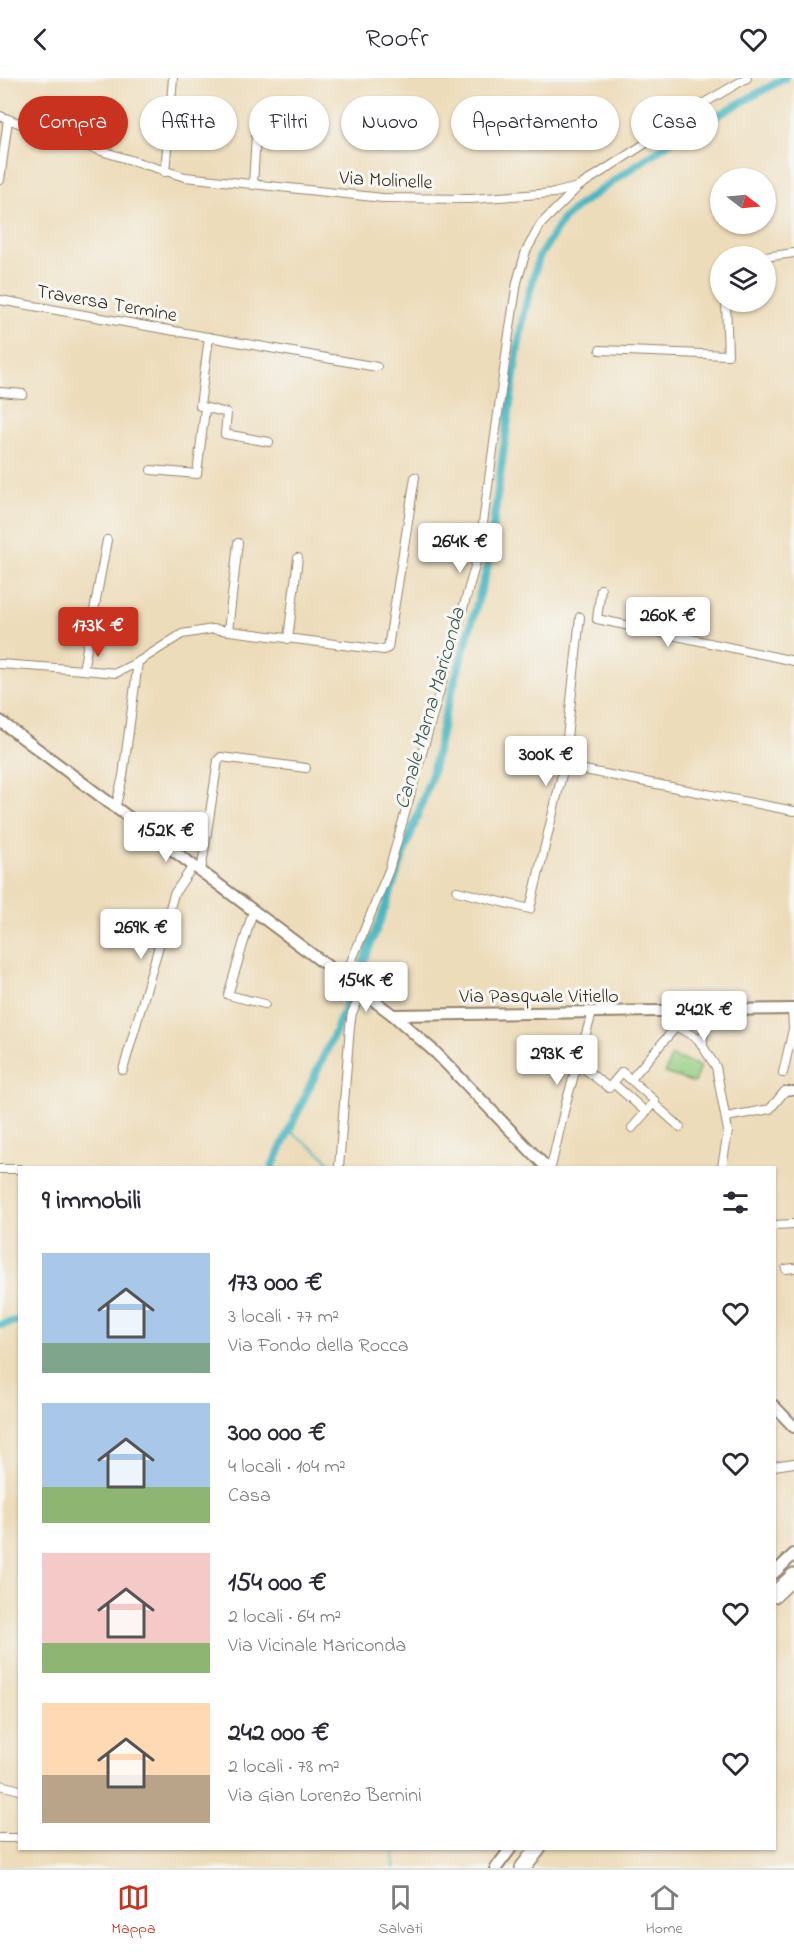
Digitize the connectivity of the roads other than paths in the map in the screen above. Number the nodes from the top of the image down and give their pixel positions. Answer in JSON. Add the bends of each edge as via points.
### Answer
{"nodes":[{"id":1,"x":173,"y":78,"type":"edge"},
{"id":2,"x":747,"y":78,"type":"edge"},
{"id":3,"x":4,"y":117,"type":"edge"},
{"id":4,"x":255,"y":150,"type":"edge"},
{"id":5,"x":165,"y":172,"type":"junction"},
{"id":6,"x":0,"y":180,"type":"edge"},
{"id":7,"x":253,"y":185,"type":"junction"},
{"id":8,"x":578,"y":187,"type":"junction"},
{"id":9,"x":794,"y":253,"type":"edge"},
{"id":10,"x":776,"y":255,"type":"edge"},
{"id":11,"x":0,"y":300,"type":"edge"},
{"id":12,"x":726,"y":312,"type":"edge"},
{"id":13,"x":209,"y":337,"type":"junction"},
{"id":14,"x":600,"y":350,"type":"dead end"},
{"id":15,"x":377,"y":367,"type":"dead end"},
{"id":16,"x":0,"y":392,"type":"edge"},
{"id":17,"x":23,"y":394,"type":"dead end"},
{"id":18,"x":205,"y":409,"type":"junction"},
{"id":19,"x":269,"y":442,"type":"dead end"},
{"id":20,"x":151,"y":470,"type":"dead end"},
{"id":21,"x":415,"y":477,"type":"dead end"},
{"id":22,"x":107,"y":540,"type":"dead end"},
{"id":23,"x":238,"y":543,"type":"dead end"},
{"id":24,"x":298,"y":558,"type":"dead end"},
{"id":25,"x":601,"y":590,"type":"dead end"},
{"id":26,"x":580,"y":618,"type":"dead end"},
{"id":27,"x":228,"y":631,"type":"junction"},
{"id":28,"x":288,"y":639,"type":"junction"},
{"id":29,"x":794,"y":661,"type":"edge"},
{"id":30,"x":138,"y":662,"type":"junction"},
{"id":31,"x":0,"y":664,"type":"edge"},
{"id":32,"x":83,"y":670,"type":"junction"},
{"id":33,"x":0,"y":721,"type":"edge"},
{"id":34,"x":564,"y":766,"type":"junction"},
{"id":35,"x":306,"y":768,"type":"dead end"},
{"id":36,"x":115,"y":808,"type":"junction"},
{"id":37,"x":794,"y":811,"type":"edge"},
{"id":38,"x":197,"y":869,"type":"junction"},
{"id":39,"x":457,"y":891,"type":"dead end"},
{"id":40,"x":253,"y":911,"type":"junction"},
{"id":41,"x":353,"y":986,"type":"junction"},
{"id":42,"x":265,"y":1004,"type":"dead end"},
{"id":43,"x":793,"y":1009,"type":"edge"},
{"id":44,"x":705,"y":1011,"type":"junction"},
{"id":45,"x":672,"y":1012,"type":"junction"},
{"id":46,"x":592,"y":1013,"type":"junction"},
{"id":47,"x":393,"y":1015,"type":"junction"},
{"id":48,"x":704,"y":1023,"type":"junction"},
{"id":49,"x":676,"y":1027,"type":"junction"},
{"id":50,"x":688,"y":1033,"type":"junction"},
{"id":51,"x":703,"y":1044,"type":"junction"},
{"id":52,"x":123,"y":1070,"type":"dead end"},
{"id":53,"x":586,"y":1070,"type":"dead end"},
{"id":54,"x":783,"y":1073,"type":"dead end"},
{"id":55,"x":631,"y":1079,"type":"junction"},
{"id":56,"x":613,"y":1083,"type":"junction"},
{"id":57,"x":794,"y":1091,"type":"edge"},
{"id":58,"x":653,"y":1104,"type":"junction"},
{"id":59,"x":646,"y":1112,"type":"junction"},
{"id":60,"x":726,"y":1117,"type":"junction"},
{"id":61,"x":681,"y":1127,"type":"dead end"},
{"id":62,"x":632,"y":1128,"type":"dead end"},
{"id":63,"x":339,"y":1166,"type":"edge"},
{"id":64,"x":545,"y":1166,"type":"edge"},
{"id":65,"x":551,"y":1166,"type":"edge"},
{"id":66,"x":722,"y":1166,"type":"edge"},
{"id":67,"x":0,"y":1169,"type":"edge"},
{"id":68,"x":18,"y":1169,"type":"edge"},
{"id":69,"x":794,"y":1224,"type":"edge"},
{"id":70,"x":776,"y":1225,"type":"edge"},
{"id":71,"x":776,"y":1408,"type":"edge"},
{"id":72,"x":794,"y":1427,"type":"edge"},
{"id":73,"x":794,"y":1463,"type":"edge"},
{"id":74,"x":776,"y":1466,"type":"edge"},
{"id":75,"x":794,"y":1554,"type":"edge"},
{"id":76,"x":776,"y":1571,"type":"edge"},
{"id":77,"x":794,"y":1576,"type":"edge"},
{"id":78,"x":794,"y":1588,"type":"edge"},
{"id":79,"x":776,"y":1593,"type":"edge"},
{"id":80,"x":776,"y":1605,"type":"edge"},
{"id":81,"x":0,"y":1785,"type":"edge"},
{"id":82,"x":18,"y":1790,"type":"edge"},
{"id":83,"x":0,"y":1838,"type":"edge"},
{"id":84,"x":18,"y":1838,"type":"edge"},
{"id":85,"x":510,"y":1850,"type":"edge"},
{"id":86,"x":524,"y":1850,"type":"edge"},
{"id":87,"x":536,"y":1850,"type":"edge"},
{"id":88,"x":496,"y":1868,"type":"edge"},
{"id":89,"x":511,"y":1868,"type":"edge"},
{"id":90,"x":523,"y":1868,"type":"edge"}],
"edges":[{"from":1,"to":5,"type":"street"},
{"from":2,"to":8,"type":"street","name":"Via Molinelle"},
{"from":3,"to":5,"type":"street","name":"Via Molinelle"},
{"from":3,"to":6,"type":"street"},
{"from":4,"to":7,"type":"street"},
{"from":5,"to":7,"type":"street","name":"Via Molinelle"},
{"from":7,"to":8,"type":"street","name":"Via Molinelle","via":[[383,198],[471,199],[554,193]]},
{"from":8,"to":41,"type":"street","via":[[541,225],[526,251],[517,282],[479,552]]},
{"from":9,"to":10,"type":"street"},
{"from":11,"to":13,"type":"street","name":"Traversa Termine"},
{"from":12,"to":14,"type":"street","via":[[728,355]]},
{"from":13,"to":15,"type":"street","name":"Traversa Termine"},
{"from":13,"to":18,"type":"street","via":[[200,406]]},
{"from":16,"to":17,"type":"street"},
{"from":18,"to":19,"type":"street","via":[[228,413],[225,435]]},
{"from":18,"to":20,"type":"street","via":[[197,474]]},
{"from":21,"to":28,"type":"street","via":[[388,648]]},
{"from":22,"to":32,"type":"street"},
{"from":23,"to":27,"type":"street"},
{"from":24,"to":28,"type":"street"},
{"from":25,"to":29,"type":"street","via":[[597,620]]},
{"from":26,"to":34,"type":"street"},
{"from":27,"to":28,"type":"street"},
{"from":27,"to":30,"type":"street","via":[[182,634]]},
{"from":30,"to":32,"type":"street","via":[[116,673]]},
{"from":30,"to":36,"type":"street"},
{"from":31,"to":32,"type":"street"},
{"from":33,"to":36,"type":"street"},
{"from":34,"to":37,"type":"street"},
{"from":34,"to":39,"type":"street","via":[[530,909]]},
{"from":35,"to":38,"type":"street","via":[[218,759]]},
{"from":36,"to":38,"type":"street"},
{"from":38,"to":40,"type":"street"},
{"from":38,"to":52,"type":"street","via":[[174,894]]},
{"from":40,"to":41,"type":"street"},
{"from":40,"to":42,"type":"street","via":[[228,995]]},
{"from":41,"to":47,"type":"street"},
{"from":41,"to":63,"type":"street"},
{"from":43,"to":44,"type":"street","name":"Via Pasquale Vitiello"},
{"from":43,"to":54,"type":"street","via":[[793,1029]]},
{"from":44,"to":45,"type":"street","name":"Via Pasquale Vitiello"},
{"from":44,"to":48,"type":"street"},
{"from":45,"to":46,"type":"street","name":"Via Pasquale Vitiello"},
{"from":45,"to":49,"type":"street"},
{"from":46,"to":47,"type":"street","name":"Via Pasquale Vitiello"},
{"from":46,"to":65,"type":"street"},
{"from":47,"to":64,"type":"street","via":[[436,1053]]},
{"from":48,"to":50,"type":"street","via":[[698,1031]]},
{"from":48,"to":51,"type":"street"},
{"from":49,"to":50,"type":"street"},
{"from":49,"to":55,"type":"street"},
{"from":50,"to":51,"type":"street"},
{"from":51,"to":60,"type":"street","via":[[718,1072]]},
{"from":53,"to":56,"type":"street","via":[[609,1088]]},
{"from":55,"to":56,"type":"street","via":[[622,1072]]},
{"from":55,"to":58,"type":"street","via":[[656,1101]]},
{"from":56,"to":59,"type":"street"},
{"from":57,"to":60,"type":"street","via":[[785,1091],[770,1108]]},
{"from":58,"to":59,"type":"street"},
{"from":58,"to":61,"type":"street"},
{"from":59,"to":62,"type":"street"},
{"from":60,"to":66,"type":"street","via":[[728,1131]]},
{"from":67,"to":68,"type":"street"},
{"from":69,"to":70,"type":"street"},
{"from":71,"to":72,"type":"street"},
{"from":73,"to":74,"type":"street"},
{"from":75,"to":76,"type":"street"},
{"from":77,"to":79,"type":"highway"},
{"from":78,"to":80,"type":"highway"},
{"from":81,"to":82,"type":"street"},
{"from":83,"to":84,"type":"street"},
{"from":85,"to":88,"type":"street"},
{"from":86,"to":89,"type":"highway"},
{"from":87,"to":90,"type":"highway"}]}
